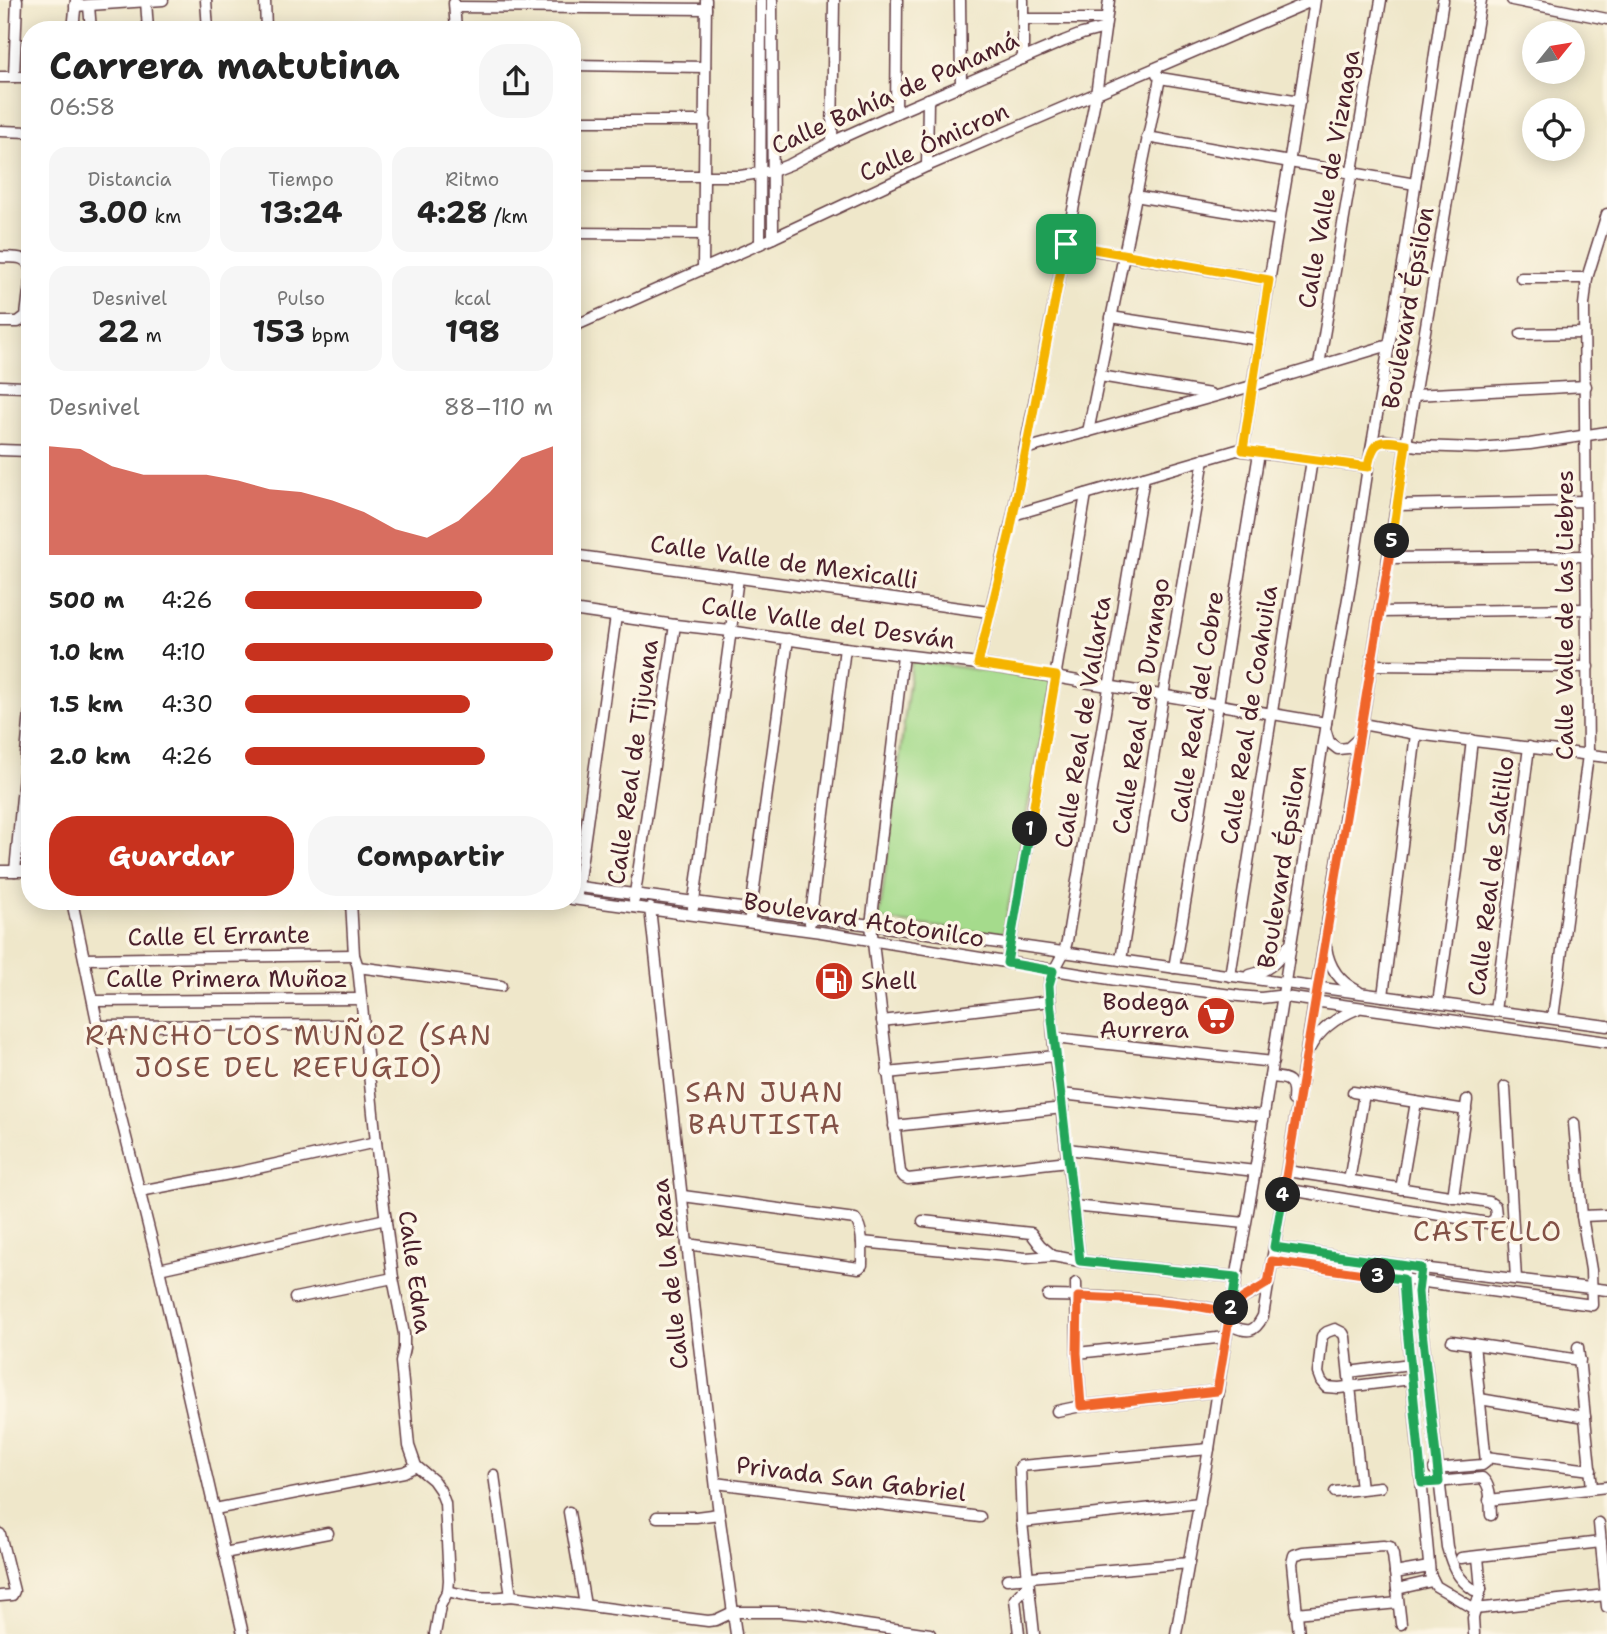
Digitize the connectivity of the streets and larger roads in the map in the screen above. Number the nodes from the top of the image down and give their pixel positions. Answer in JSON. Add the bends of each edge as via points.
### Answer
{"nodes":[{"id":1,"x":17,"y":0,"type":"edge"},
{"id":2,"x":163,"y":0,"type":"edge"},
{"id":3,"x":206,"y":0,"type":"edge"},
{"id":4,"x":265,"y":0,"type":"edge"},
{"id":5,"x":761,"y":0,"type":"edge"},
{"id":6,"x":772,"y":0,"type":"edge"},
{"id":7,"x":834,"y":0,"type":"edge"},
{"id":8,"x":897,"y":0,"type":"edge"},
{"id":9,"x":960,"y":0,"type":"edge"},
{"id":10,"x":1023,"y":0,"type":"edge"},
{"id":11,"x":1109,"y":0,"type":"edge"},
{"id":12,"x":1314,"y":0,"type":"edge"},
{"id":13,"x":1381,"y":0,"type":"edge"},
{"id":14,"x":1443,"y":0,"type":"edge"},
{"id":15,"x":1481,"y":0,"type":"edge"},
{"id":16,"x":1513,"y":0,"type":"edge"},
{"id":17,"x":146,"y":1,"type":"edge"},
{"id":18,"x":75,"y":3,"type":"edge"},
{"id":19,"x":454,"y":4,"type":"edge"},
{"id":20,"x":706,"y":5,"type":"edge"},
{"id":21,"x":89,"y":6,"type":"junction"},
{"id":22,"x":1023,"y":19,"type":"junction"},
{"id":23,"x":1607,"y":19,"type":"edge"},
{"id":24,"x":74,"y":21,"type":"edge"},
{"id":25,"x":90,"y":21,"type":"edge"},
{"id":26,"x":147,"y":21,"type":"edge"},
{"id":27,"x":207,"y":21,"type":"edge"},
{"id":28,"x":266,"y":21,"type":"edge"},
{"id":29,"x":1105,"y":24,"type":"junction"},
{"id":30,"x":1023,"y":59,"type":"junction"},
{"id":31,"x":581,"y":65,"type":"edge"},
{"id":32,"x":705,"y":67,"type":"junction"},
{"id":33,"x":1157,"y":73,"type":"junction"},
{"id":34,"x":0,"y":77,"type":"edge"},
{"id":35,"x":14,"y":77,"type":"junction"},
{"id":36,"x":21,"y":77,"type":"edge"},
{"id":37,"x":961,"y":86,"type":"junction"},
{"id":38,"x":1096,"y":94,"type":"junction"},
{"id":39,"x":928,"y":99,"type":"junction"},
{"id":40,"x":1300,"y":101,"type":"junction"},
{"id":41,"x":896,"y":113,"type":"junction"},
{"id":42,"x":581,"y":121,"type":"edge"},
{"id":43,"x":706,"y":121,"type":"junction"},
{"id":44,"x":0,"y":131,"type":"edge"},
{"id":45,"x":21,"y":132,"type":"edge"},
{"id":46,"x":1147,"y":137,"type":"junction"},
{"id":47,"x":832,"y":142,"type":"junction"},
{"id":48,"x":1290,"y":162,"type":"junction"},
{"id":49,"x":927,"y":166,"type":"junction"},
{"id":50,"x":773,"y":171,"type":"junction"},
{"id":51,"x":1350,"y":173,"type":"junction"},
{"id":52,"x":760,"y":174,"type":"junction"},
{"id":53,"x":581,"y":176,"type":"edge"},
{"id":54,"x":705,"y":177,"type":"junction"},
{"id":55,"x":1415,"y":184,"type":"junction"},
{"id":56,"x":1135,"y":196,"type":"junction"},
{"id":57,"x":1607,"y":214,"type":"edge"},
{"id":58,"x":1279,"y":220,"type":"junction"},
{"id":59,"x":581,"y":233,"type":"edge"},
{"id":60,"x":704,"y":234,"type":"junction"},
{"id":61,"x":773,"y":238,"type":"junction"},
{"id":62,"x":760,"y":244,"type":"junction"},
{"id":63,"x":1066,"y":244,"type":"junction"},
{"id":64,"x":1123,"y":256,"type":"junction"},
{"id":65,"x":0,"y":257,"type":"edge"},
{"id":66,"x":21,"y":258,"type":"edge"},
{"id":67,"x":703,"y":268,"type":"junction"},
{"id":68,"x":1521,"y":278,"type":"dead end"},
{"id":69,"x":1587,"y":278,"type":"junction"},
{"id":70,"x":1269,"y":280,"type":"junction"},
{"id":71,"x":1111,"y":317,"type":"junction"},
{"id":72,"x":21,"y":320,"type":"edge"},
{"id":73,"x":0,"y":321,"type":"edge"},
{"id":74,"x":581,"y":323,"type":"edge"},
{"id":75,"x":1584,"y":332,"type":"junction"},
{"id":76,"x":1521,"y":334,"type":"dead end"},
{"id":77,"x":1260,"y":340,"type":"junction"},
{"id":78,"x":1389,"y":345,"type":"junction"},
{"id":79,"x":1319,"y":365,"type":"junction"},
{"id":80,"x":1100,"y":376,"type":"junction"},
{"id":81,"x":0,"y":386,"type":"edge"},
{"id":82,"x":1252,"y":386,"type":"junction"},
{"id":83,"x":1586,"y":386,"type":"junction"},
{"id":84,"x":21,"y":387,"type":"edge"},
{"id":85,"x":1216,"y":395,"type":"junction"},
{"id":86,"x":1415,"y":395,"type":"junction"},
{"id":87,"x":1088,"y":432,"type":"junction"},
{"id":88,"x":1607,"y":432,"type":"edge"},
{"id":89,"x":1586,"y":435,"type":"junction"},
{"id":90,"x":1406,"y":444,"type":"junction"},
{"id":91,"x":1025,"y":449,"type":"junction"},
{"id":92,"x":0,"y":450,"type":"edge"},
{"id":93,"x":1243,"y":450,"type":"junction"},
{"id":94,"x":21,"y":451,"type":"edge"},
{"id":95,"x":1371,"y":451,"type":"junction"},
{"id":96,"x":1259,"y":453,"type":"junction"},
{"id":97,"x":1204,"y":459,"type":"junction"},
{"id":98,"x":1312,"y":460,"type":"junction"},
{"id":99,"x":1368,"y":467,"type":"junction"},
{"id":100,"x":1144,"y":477,"type":"junction"},
{"id":101,"x":1086,"y":494,"type":"junction"},
{"id":102,"x":1586,"y":501,"type":"junction"},
{"id":103,"x":1397,"y":505,"type":"junction"},
{"id":104,"x":1013,"y":515,"type":"junction"},
{"id":105,"x":581,"y":556,"type":"edge"},
{"id":106,"x":1587,"y":556,"type":"junction"},
{"id":107,"x":1389,"y":558,"type":"junction"},
{"id":108,"x":738,"y":578,"type":"junction"},
{"id":109,"x":1587,"y":609,"type":"junction"},
{"id":110,"x":581,"y":611,"type":"edge"},
{"id":111,"x":989,"y":612,"type":"junction"},
{"id":112,"x":1380,"y":612,"type":"junction"},
{"id":113,"x":615,"y":616,"type":"junction"},
{"id":114,"x":675,"y":625,"type":"junction"},
{"id":115,"x":730,"y":631,"type":"junction"},
{"id":116,"x":788,"y":639,"type":"junction"},
{"id":117,"x":845,"y":648,"type":"junction"},
{"id":118,"x":904,"y":656,"type":"junction"},
{"id":119,"x":978,"y":664,"type":"junction"},
{"id":120,"x":1371,"y":665,"type":"junction"},
{"id":121,"x":1588,"y":667,"type":"junction"},
{"id":122,"x":1056,"y":676,"type":"junction"},
{"id":123,"x":1110,"y":686,"type":"junction"},
{"id":124,"x":1163,"y":696,"type":"junction"},
{"id":125,"x":1218,"y":705,"type":"junction"},
{"id":126,"x":1270,"y":714,"type":"junction"},
{"id":127,"x":1362,"y":724,"type":"junction"},
{"id":128,"x":1326,"y":726,"type":"junction"},
{"id":129,"x":1416,"y":734,"type":"junction"},
{"id":130,"x":1360,"y":737,"type":"junction"},
{"id":131,"x":1472,"y":740,"type":"junction"},
{"id":132,"x":1529,"y":747,"type":"junction"},
{"id":133,"x":1588,"y":755,"type":"junction"},
{"id":134,"x":1607,"y":757,"type":"edge"},
{"id":135,"x":21,"y":813,"type":"edge"},
{"id":136,"x":581,"y":841,"type":"edge"},
{"id":137,"x":0,"y":871,"type":"edge"},
{"id":138,"x":15,"y":871,"type":"junction"},
{"id":139,"x":21,"y":871,"type":"edge"},
{"id":140,"x":581,"y":888,"type":"edge"},
{"id":141,"x":635,"y":894,"type":"junction"},
{"id":142,"x":581,"y":900,"type":"edge"},
{"id":143,"x":694,"y":902,"type":"junction"},
{"id":144,"x":632,"y":906,"type":"junction"},
{"id":145,"x":650,"y":908,"type":"junction"},
{"id":146,"x":74,"y":910,"type":"edge"},
{"id":147,"x":352,"y":910,"type":"edge"},
{"id":148,"x":751,"y":911,"type":"junction"},
{"id":149,"x":692,"y":915,"type":"junction"},
{"id":150,"x":811,"y":918,"type":"junction"},
{"id":151,"x":750,"y":923,"type":"junction"},
{"id":152,"x":871,"y":925,"type":"junction"},
{"id":153,"x":809,"y":930,"type":"junction"},
{"id":154,"x":874,"y":941,"type":"junction"},
{"id":155,"x":1291,"y":941,"type":"junction"},
{"id":156,"x":1325,"y":942,"type":"junction"},
{"id":157,"x":1010,"y":945,"type":"junction"},
{"id":158,"x":1064,"y":952,"type":"junction"},
{"id":159,"x":354,"y":955,"type":"junction"},
{"id":160,"x":85,"y":959,"type":"junction"},
{"id":161,"x":1121,"y":960,"type":"junction"},
{"id":162,"x":1007,"y":963,"type":"junction"},
{"id":163,"x":358,"y":967,"type":"junction"},
{"id":164,"x":1174,"y":968,"type":"junction"},
{"id":165,"x":1053,"y":971,"type":"junction"},
{"id":166,"x":1235,"y":976,"type":"junction"},
{"id":167,"x":1285,"y":983,"type":"junction"},
{"id":168,"x":501,"y":986,"type":"dead end"},
{"id":169,"x":1316,"y":987,"type":"junction"},
{"id":170,"x":1367,"y":994,"type":"junction"},
{"id":171,"x":1383,"y":996,"type":"junction"},
{"id":172,"x":1283,"y":997,"type":"junction"},
{"id":173,"x":361,"y":999,"type":"junction"},
{"id":174,"x":93,"y":1001,"type":"junction"},
{"id":175,"x":1050,"y":1001,"type":"junction"},
{"id":176,"x":1314,"y":1002,"type":"junction"},
{"id":177,"x":1438,"y":1003,"type":"junction"},
{"id":178,"x":1358,"y":1008,"type":"junction"},
{"id":179,"x":1495,"y":1011,"type":"junction"},
{"id":180,"x":1553,"y":1018,"type":"junction"},
{"id":181,"x":882,"y":1021,"type":"junction"},
{"id":182,"x":363,"y":1025,"type":"junction"},
{"id":183,"x":1607,"y":1025,"type":"edge"},
{"id":184,"x":98,"y":1026,"type":"junction"},
{"id":185,"x":1054,"y":1038,"type":"junction"},
{"id":186,"x":1607,"y":1042,"type":"edge"},
{"id":187,"x":1055,"y":1056,"type":"junction"},
{"id":188,"x":1273,"y":1062,"type":"junction"},
{"id":189,"x":1305,"y":1062,"type":"junction"},
{"id":190,"x":887,"y":1073,"type":"junction"},
{"id":191,"x":1270,"y":1077,"type":"junction"},
{"id":192,"x":1505,"y":1087,"type":"dead end"},
{"id":193,"x":1061,"y":1094,"type":"junction"},
{"id":194,"x":1416,"y":1102,"type":"junction"},
{"id":195,"x":1063,"y":1108,"type":"junction"},
{"id":196,"x":1264,"y":1116,"type":"junction"},
{"id":197,"x":1574,"y":1123,"type":"dead end"},
{"id":198,"x":894,"y":1126,"type":"junction"},
{"id":199,"x":376,"y":1142,"type":"junction"},
{"id":200,"x":1068,"y":1155,"type":"junction"},
{"id":201,"x":1287,"y":1166,"type":"junction"},
{"id":202,"x":1255,"y":1171,"type":"junction"},
{"id":203,"x":1349,"y":1181,"type":"junction"},
{"id":204,"x":1284,"y":1189,"type":"junction"},
{"id":205,"x":1402,"y":1189,"type":"junction"},
{"id":206,"x":140,"y":1191,"type":"junction"},
{"id":207,"x":683,"y":1196,"type":"junction"},
{"id":208,"x":1453,"y":1197,"type":"junction"},
{"id":209,"x":1073,"y":1206,"type":"junction"},
{"id":210,"x":1607,"y":1215,"type":"edge"},
{"id":211,"x":1582,"y":1216,"type":"junction"},
{"id":212,"x":386,"y":1219,"type":"junction"},
{"id":213,"x":923,"y":1221,"type":"dead end"},
{"id":214,"x":1245,"y":1223,"type":"junction"},
{"id":215,"x":862,"y":1242,"type":"junction"},
{"id":216,"x":687,"y":1244,"type":"junction"},
{"id":217,"x":1274,"y":1247,"type":"junction"},
{"id":218,"x":1053,"y":1256,"type":"junction"},
{"id":219,"x":1080,"y":1261,"type":"junction"},
{"id":220,"x":1272,"y":1261,"type":"junction"},
{"id":221,"x":1405,"y":1266,"type":"junction"},
{"id":222,"x":1421,"y":1268,"type":"junction"},
{"id":223,"x":159,"y":1269,"type":"junction"},
{"id":224,"x":1236,"y":1277,"type":"junction"},
{"id":225,"x":393,"y":1278,"type":"junction"},
{"id":226,"x":1403,"y":1279,"type":"junction"},
{"id":227,"x":1516,"y":1279,"type":"junction"},
{"id":228,"x":1419,"y":1281,"type":"junction"},
{"id":229,"x":1076,"y":1283,"type":"dead end"},
{"id":230,"x":1268,"y":1283,"type":"junction"},
{"id":231,"x":1593,"y":1287,"type":"junction"},
{"id":232,"x":1607,"y":1290,"type":"edge"},
{"id":233,"x":1048,"y":1296,"type":"dead end"},
{"id":234,"x":1078,"y":1297,"type":"junction"},
{"id":235,"x":295,"y":1298,"type":"dead end"},
{"id":236,"x":1229,"y":1319,"type":"junction"},
{"id":237,"x":1226,"y":1337,"type":"junction"},
{"id":238,"x":1452,"y":1341,"type":"dead end"},
{"id":239,"x":1474,"y":1344,"type":"junction"},
{"id":240,"x":1578,"y":1347,"type":"dead end"},
{"id":241,"x":1077,"y":1353,"type":"junction"},
{"id":242,"x":1580,"y":1360,"type":"junction"},
{"id":243,"x":1410,"y":1364,"type":"junction"},
{"id":244,"x":1349,"y":1372,"type":"junction"},
{"id":245,"x":1411,"y":1379,"type":"junction"},
{"id":246,"x":1350,"y":1386,"type":"junction"},
{"id":247,"x":1217,"y":1391,"type":"junction"},
{"id":248,"x":1480,"y":1399,"type":"junction"},
{"id":249,"x":1081,"y":1406,"type":"junction"},
{"id":250,"x":1057,"y":1411,"type":"dead end"},
{"id":251,"x":1585,"y":1417,"type":"junction"},
{"id":252,"x":1209,"y":1449,"type":"junction"},
{"id":253,"x":1486,"y":1457,"type":"junction"},
{"id":254,"x":416,"y":1466,"type":"junction"},
{"id":255,"x":1438,"y":1469,"type":"junction"},
{"id":256,"x":1420,"y":1470,"type":"junction"},
{"id":257,"x":1591,"y":1470,"type":"junction"},
{"id":258,"x":494,"y":1475,"type":"dead end"},
{"id":259,"x":1439,"y":1482,"type":"junction"},
{"id":260,"x":716,"y":1483,"type":"junction"},
{"id":261,"x":1422,"y":1483,"type":"junction"},
{"id":262,"x":1607,"y":1486,"type":"edge"},
{"id":263,"x":1380,"y":1487,"type":"dead end"},
{"id":264,"x":1592,"y":1488,"type":"junction"},
{"id":265,"x":1361,"y":1489,"type":"junction"},
{"id":266,"x":1335,"y":1492,"type":"dead end"},
{"id":267,"x":1489,"y":1500,"type":"junction"},
{"id":268,"x":1200,"y":1503,"type":"junction"},
{"id":269,"x":215,"y":1509,"type":"junction"},
{"id":270,"x":569,"y":1512,"type":"dead end"},
{"id":271,"x":719,"y":1514,"type":"junction"},
{"id":272,"x":1491,"y":1515,"type":"dead end"},
{"id":273,"x":657,"y":1517,"type":"dead end"},
{"id":274,"x":980,"y":1517,"type":"dead end"},
{"id":275,"x":1022,"y":1522,"type":"junction"},
{"id":276,"x":1599,"y":1523,"type":"dead end"},
{"id":277,"x":328,"y":1533,"type":"dead end"},
{"id":278,"x":1,"y":1539,"type":"edge"},
{"id":279,"x":1601,"y":1542,"type":"junction"},
{"id":280,"x":224,"y":1553,"type":"junction"},
{"id":281,"x":1478,"y":1557,"type":"junction"},
{"id":282,"x":1461,"y":1558,"type":"dead end"},
{"id":283,"x":1189,"y":1563,"type":"junction"},
{"id":284,"x":1429,"y":1567,"type":"junction"},
{"id":285,"x":1395,"y":1573,"type":"junction"},
{"id":286,"x":1456,"y":1574,"type":"junction"},
{"id":287,"x":1007,"y":1579,"type":"dead end"},
{"id":288,"x":1029,"y":1581,"type":"junction"},
{"id":289,"x":1435,"y":1584,"type":"junction"},
{"id":290,"x":1397,"y":1589,"type":"junction"},
{"id":291,"x":1481,"y":1589,"type":"junction"},
{"id":292,"x":448,"y":1591,"type":"junction"},
{"id":293,"x":0,"y":1596,"type":"edge"},
{"id":294,"x":511,"y":1596,"type":"junction"},
{"id":295,"x":1606,"y":1601,"type":"edge"},
{"id":296,"x":1398,"y":1603,"type":"junction"},
{"id":297,"x":585,"y":1605,"type":"junction"},
{"id":298,"x":1475,"y":1609,"type":"junction"},
{"id":299,"x":733,"y":1612,"type":"junction"},
{"id":300,"x":1296,"y":1613,"type":"junction"},
{"id":301,"x":1401,"y":1624,"type":"dead end"},
{"id":302,"x":852,"y":1628,"type":"edge"},
{"id":303,"x":243,"y":1634,"type":"edge"},
{"id":304,"x":435,"y":1634,"type":"edge"},
{"id":305,"x":736,"y":1634,"type":"edge"},
{"id":306,"x":930,"y":1634,"type":"edge"},
{"id":307,"x":1019,"y":1634,"type":"edge"},
{"id":308,"x":1034,"y":1634,"type":"edge"},
{"id":309,"x":1176,"y":1634,"type":"edge"},
{"id":310,"x":1299,"y":1634,"type":"edge"},
{"id":311,"x":1474,"y":1634,"type":"edge"}],
"edges":[{"from":1,"to":35,"type":"street"},
{"from":2,"to":17,"type":"street"},
{"from":3,"to":27,"type":"street"},
{"from":4,"to":28,"type":"street"},
{"from":5,"to":52,"type":"street"},
{"from":6,"to":50,"type":"street"},
{"from":7,"to":47,"type":"street"},
{"from":8,"to":41,"type":"street"},
{"from":9,"to":37,"type":"street"},
{"from":10,"to":22,"type":"street"},
{"from":11,"to":29,"type":"street"},
{"from":12,"to":33,"type":"street","name":"Calle Ómicron"},
{"from":12,"to":40,"type":"street"},
{"from":13,"to":51,"type":"street","name":"Calle Valle de Viznaga"},
{"from":14,"to":55,"type":"street","name":"Boulevard Épsilon"},
{"from":15,"to":86,"type":"street","name":"Boulevard Épsilon"},
{"from":16,"to":23,"type":"street"},
{"from":17,"to":21,"type":"street"},
{"from":17,"to":26,"type":"street"},
{"from":18,"to":21,"type":"street"},
{"from":18,"to":24,"type":"street"},
{"from":19,"to":20,"type":"street"},
{"from":20,"to":32,"type":"street"},
{"from":21,"to":25,"type":"street"},
{"from":22,"to":29,"type":"street","name":"Calle Bahía de Panamá"},
{"from":22,"to":30,"type":"street"},
{"from":29,"to":30,"type":"street","name":"Calle Bahía de Panamá"},
{"from":29,"to":38,"type":"street"},
{"from":30,"to":37,"type":"street","name":"Calle Bahía de Panamá"},
{"from":31,"to":32,"type":"street"},
{"from":32,"to":43,"type":"street"},
{"from":33,"to":38,"type":"street","name":"Calle Ómicron"},
{"from":33,"to":40,"type":"street"},
{"from":33,"to":46,"type":"street"},
{"from":34,"to":35,"type":"street"},
{"from":35,"to":36,"type":"street"},
{"from":37,"to":39,"type":"street","name":"Calle Bahía de Panamá"},
{"from":38,"to":49,"type":"street","name":"Calle Ómicron"},
{"from":38,"to":63,"type":"street"},
{"from":39,"to":41,"type":"street","name":"Calle Bahía de Panamá"},
{"from":39,"to":49,"type":"street"},
{"from":40,"to":48,"type":"street"},
{"from":41,"to":47,"type":"street","name":"Calle Bahía de Panamá"},
{"from":42,"to":43,"type":"street"},
{"from":43,"to":54,"type":"street"},
{"from":44,"to":45,"type":"street"},
{"from":46,"to":48,"type":"street"},
{"from":46,"to":56,"type":"street"},
{"from":47,"to":50,"type":"street","name":"Calle Bahía de Panamá"},
{"from":48,"to":51,"type":"street"},
{"from":48,"to":58,"type":"street"},
{"from":49,"to":61,"type":"street","name":"Calle Ómicron"},
{"from":50,"to":52,"type":"street","name":"Calle Bahía de Panamá"},
{"from":50,"to":61,"type":"street"},
{"from":51,"to":55,"type":"street"},
{"from":51,"to":79,"type":"street","name":"Calle Valle de Viznaga"},
{"from":52,"to":54,"type":"street","name":"Calle Bahía de Panamá"},
{"from":52,"to":62,"type":"street"},
{"from":53,"to":54,"type":"street","name":"Calle Bahía de Panamá"},
{"from":54,"to":60,"type":"street"},
{"from":55,"to":78,"type":"street","name":"Boulevard Épsilon"},
{"from":56,"to":58,"type":"street"},
{"from":56,"to":64,"type":"street"},
{"from":57,"to":69,"type":"street","name":"Calle Valle de las Liebres"},
{"from":58,"to":70,"type":"street"},
{"from":59,"to":60,"type":"street"},
{"from":60,"to":67,"type":"street"},
{"from":61,"to":62,"type":"street","name":"Calle Ómicron"},
{"from":62,"to":67,"type":"street","name":"Calle Ómicron"},
{"from":63,"to":64,"type":"street"},
{"from":63,"to":91,"type":"street"},
{"from":64,"to":70,"type":"street"},
{"from":64,"to":71,"type":"street"},
{"from":65,"to":66,"type":"street"},
{"from":67,"to":74,"type":"street","name":"Calle Ómicron"},
{"from":68,"to":69,"type":"street"},
{"from":69,"to":75,"type":"street","name":"Calle Valle de las Liebres"},
{"from":70,"to":77,"type":"street"},
{"from":71,"to":77,"type":"street"},
{"from":71,"to":80,"type":"street"},
{"from":72,"to":73,"type":"street"},
{"from":75,"to":76,"type":"street"},
{"from":75,"to":83,"type":"street","name":"Calle Valle de las Liebres"},
{"from":77,"to":82,"type":"street"},
{"from":78,"to":79,"type":"street"},
{"from":78,"to":95,"type":"street","name":"Boulevard Épsilon"},
{"from":79,"to":82,"type":"street"},
{"from":80,"to":85,"type":"street"},
{"from":80,"to":87,"type":"street"},
{"from":81,"to":84,"type":"street"},
{"from":82,"to":85,"type":"street"},
{"from":82,"to":93,"type":"street"},
{"from":83,"to":86,"type":"street"},
{"from":83,"to":89,"type":"street","name":"Calle Valle de las Liebres"},
{"from":85,"to":87,"type":"street"},
{"from":86,"to":90,"type":"street","name":"Boulevard Épsilon"},
{"from":87,"to":91,"type":"street"},
{"from":88,"to":89,"type":"street"},
{"from":89,"to":90,"type":"street","via":[[1499,447]]},
{"from":89,"to":102,"type":"street","name":"Calle Valle de las Liebres"},
{"from":90,"to":95,"type":"street","via":[[1384,440]]},
{"from":90,"to":103,"type":"street","name":"Boulevard Épsilon"},
{"from":91,"to":104,"type":"street"},
{"from":92,"to":94,"type":"street"},
{"from":93,"to":96,"type":"street"},
{"from":93,"to":97,"type":"street"},
{"from":95,"to":99,"type":"street","name":"Boulevard Épsilon"},
{"from":96,"to":98,"type":"street"},
{"from":96,"to":125,"type":"street","name":"Calle Real del Cobre"},
{"from":97,"to":100,"type":"street"},
{"from":97,"to":124,"type":"street","name":"Calle Real de Durango"},
{"from":98,"to":99,"type":"street"},
{"from":98,"to":126,"type":"street","name":"Calle Real de Coahuila"},
{"from":99,"to":128,"type":"street","name":"Boulevard Épsilon"},
{"from":100,"to":101,"type":"street"},
{"from":100,"to":123,"type":"street","name":"Calle Real de Vallarta"},
{"from":101,"to":104,"type":"street"},
{"from":101,"to":122,"type":"street"},
{"from":102,"to":103,"type":"street"},
{"from":102,"to":106,"type":"street","name":"Calle Valle de las Liebres"},
{"from":103,"to":107,"type":"street","name":"Boulevard Épsilon"},
{"from":104,"to":111,"type":"street"},
{"from":105,"to":108,"type":"street","name":"Calle Valle de Mexicalli"},
{"from":106,"to":107,"type":"street"},
{"from":106,"to":109,"type":"street","name":"Calle Valle de las Liebres"},
{"from":107,"to":112,"type":"street","name":"Boulevard Épsilon"},
{"from":108,"to":111,"type":"street","name":"Calle Valle de Mexicalli"},
{"from":108,"to":115,"type":"street"},
{"from":109,"to":112,"type":"street"},
{"from":109,"to":121,"type":"street","name":"Calle Valle de las Liebres"},
{"from":110,"to":113,"type":"street","name":"Calle Valle del Desván"},
{"from":111,"to":119,"type":"street"},
{"from":112,"to":120,"type":"street","name":"Boulevard Épsilon"},
{"from":113,"to":114,"type":"street","name":"Calle Valle del Desván"},
{"from":113,"to":136,"type":"street"},
{"from":114,"to":115,"type":"street","name":"Calle Valle del Desván"},
{"from":114,"to":141,"type":"street","name":"Calle Real de Tijuana"},
{"from":115,"to":116,"type":"street","name":"Calle Valle del Desván"},
{"from":115,"to":143,"type":"street"},
{"from":116,"to":117,"type":"street","name":"Calle Valle del Desván"},
{"from":116,"to":148,"type":"street"},
{"from":117,"to":118,"type":"street","name":"Calle Valle del Desván"},
{"from":117,"to":150,"type":"street"},
{"from":118,"to":119,"type":"street","name":"Calle Valle del Desván"},
{"from":118,"to":152,"type":"street"},
{"from":119,"to":122,"type":"street","name":"Calle Valle del Desván"},
{"from":120,"to":121,"type":"street"},
{"from":120,"to":127,"type":"street","name":"Boulevard Épsilon"},
{"from":121,"to":133,"type":"street","name":"Calle Valle de las Liebres"},
{"from":122,"to":123,"type":"street","name":"Calle Valle del Desván"},
{"from":122,"to":157,"type":"street"},
{"from":123,"to":124,"type":"street","name":"Calle Valle del Desván"},
{"from":123,"to":158,"type":"street","name":"Calle Real de Vallarta"},
{"from":124,"to":125,"type":"street","name":"Calle Valle del Desván"},
{"from":124,"to":161,"type":"street","name":"Calle Real de Durango"},
{"from":125,"to":126,"type":"street","name":"Calle Valle del Desván"},
{"from":125,"to":164,"type":"street","name":"Calle Real del Cobre"},
{"from":126,"to":128,"type":"street","name":"Calle Valle del Desván"},
{"from":126,"to":166,"type":"street","name":"Calle Real de Coahuila"},
{"from":127,"to":129,"type":"street"},
{"from":127,"to":130,"type":"street","name":"Boulevard Épsilon"},
{"from":128,"to":130,"type":"street","via":[[1329,742],[1338,749],[1348,748]]},
{"from":128,"to":155,"type":"street","name":"Boulevard Épsilon"},
{"from":129,"to":131,"type":"street"},
{"from":129,"to":171,"type":"street"},
{"from":130,"to":156,"type":"street","name":"Boulevard Épsilon"},
{"from":131,"to":132,"type":"street"},
{"from":131,"to":177,"type":"street"},
{"from":132,"to":133,"type":"street"},
{"from":132,"to":179,"type":"street","name":"Calle Real de Saltillo"},
{"from":133,"to":134,"type":"street"},
{"from":133,"to":180,"type":"street","name":"Calle Valle de las Liebres"},
{"from":135,"to":138,"type":"street"},
{"from":137,"to":138,"type":"street"},
{"from":138,"to":139,"type":"street"},
{"from":140,"to":141,"type":"street","name":"Boulevard Atotonilco"},
{"from":141,"to":143,"type":"street","name":"Boulevard Atotonilco"},
{"from":141,"to":144,"type":"street","name":"Calle Real de Tijuana"},
{"from":142,"to":144,"type":"street","name":"Boulevard Atotonilco"},
{"from":143,"to":148,"type":"street","name":"Boulevard Atotonilco"},
{"from":143,"to":149,"type":"street"},
{"from":144,"to":145,"type":"street","name":"Boulevard Atotonilco"},
{"from":145,"to":149,"type":"street","name":"Boulevard Atotonilco"},
{"from":145,"to":207,"type":"street","name":"Calle de la Raza"},
{"from":146,"to":160,"type":"street"},
{"from":147,"to":159,"type":"street","name":"Calle Edna"},
{"from":148,"to":150,"type":"street","name":"Boulevard Atotonilco"},
{"from":148,"to":151,"type":"street"},
{"from":149,"to":151,"type":"street","name":"Boulevard Atotonilco"},
{"from":150,"to":152,"type":"street","name":"Boulevard Atotonilco"},
{"from":150,"to":153,"type":"street"},
{"from":151,"to":153,"type":"street","name":"Boulevard Atotonilco"},
{"from":152,"to":154,"type":"street"},
{"from":152,"to":157,"type":"street","name":"Boulevard Atotonilco"},
{"from":153,"to":154,"type":"street","name":"Boulevard Atotonilco"},
{"from":154,"to":162,"type":"street","name":"Boulevard Atotonilco"},
{"from":154,"to":181,"type":"street"},
{"from":155,"to":166,"type":"street","via":[[1271,967],[1258,974]]},
{"from":155,"to":167,"type":"street","name":"Boulevard Épsilon"},
{"from":156,"to":169,"type":"street","name":"Boulevard Épsilon"},
{"from":156,"to":170,"type":"street","via":[[1330,964],[1341,980]]},
{"from":157,"to":158,"type":"street","name":"Boulevard Atotonilco"},
{"from":157,"to":162,"type":"street"},
{"from":158,"to":161,"type":"street","name":"Boulevard Atotonilco"},
{"from":158,"to":165,"type":"street","name":"Calle Real de Vallarta"},
{"from":159,"to":160,"type":"street","name":"Calle El Errante"},
{"from":159,"to":163,"type":"street","name":"Calle Edna"},
{"from":160,"to":174,"type":"street"},
{"from":161,"to":164,"type":"street","name":"Boulevard Atotonilco"},
{"from":162,"to":165,"type":"street","name":"Boulevard Atotonilco"},
{"from":163,"to":168,"type":"street"},
{"from":163,"to":173,"type":"street","name":"Calle Edna"},
{"from":164,"to":166,"type":"street","name":"Boulevard Atotonilco"},
{"from":165,"to":172,"type":"street","name":"Boulevard Atotonilco","via":[[1239,996]]},
{"from":165,"to":175,"type":"street"},
{"from":166,"to":167,"type":"street","name":"Boulevard Atotonilco"},
{"from":167,"to":169,"type":"street","name":"Boulevard Atotonilco"},
{"from":167,"to":172,"type":"street","name":"Boulevard Épsilon"},
{"from":169,"to":170,"type":"street","name":"Boulevard Atotonilco"},
{"from":169,"to":176,"type":"street","name":"Boulevard Épsilon"},
{"from":170,"to":171,"type":"street","name":"Boulevard Atotonilco"},
{"from":171,"to":177,"type":"street","name":"Boulevard Atotonilco"},
{"from":172,"to":176,"type":"street","name":"Boulevard Atotonilco"},
{"from":172,"to":188,"type":"street","name":"Boulevard Épsilon"},
{"from":173,"to":174,"type":"street","name":"Calle Primera Muñoz"},
{"from":173,"to":182,"type":"street","name":"Calle Edna"},
{"from":174,"to":184,"type":"street"},
{"from":175,"to":181,"type":"street"},
{"from":175,"to":185,"type":"street"},
{"from":176,"to":178,"type":"street","name":"Boulevard Atotonilco"},
{"from":176,"to":189,"type":"street","name":"Boulevard Épsilon"},
{"from":177,"to":179,"type":"street","name":"Boulevard Atotonilco"},
{"from":178,"to":186,"type":"street","name":"Boulevard Atotonilco"},
{"from":178,"to":189,"type":"street","via":[[1323,1030]]},
{"from":179,"to":180,"type":"street","name":"Boulevard Atotonilco"},
{"from":180,"to":183,"type":"street","name":"Boulevard Atotonilco"},
{"from":181,"to":190,"type":"street"},
{"from":182,"to":184,"type":"street"},
{"from":182,"to":199,"type":"street","name":"Calle Edna"},
{"from":184,"to":206,"type":"street"},
{"from":185,"to":187,"type":"street"},
{"from":185,"to":188,"type":"street"},
{"from":187,"to":190,"type":"street"},
{"from":187,"to":193,"type":"street"},
{"from":188,"to":191,"type":"street","name":"Boulevard Épsilon"},
{"from":189,"to":201,"type":"street","name":"Boulevard Épsilon"},
{"from":190,"to":198,"type":"street"},
{"from":191,"to":196,"type":"street","name":"Boulevard Épsilon"},
{"from":191,"to":201,"type":"street","name":"Boulevard Épsilon","via":[[1286,1079],[1294,1088]]},
{"from":192,"to":227,"type":"street"},
{"from":193,"to":195,"type":"street"},
{"from":193,"to":196,"type":"street"},
{"from":194,"to":203,"type":"street","via":[[1358,1093]]},
{"from":194,"to":205,"type":"street"},
{"from":194,"to":208,"type":"street","via":[[1467,1105]]},
{"from":195,"to":198,"type":"street"},
{"from":195,"to":200,"type":"street"},
{"from":196,"to":202,"type":"street","name":"Boulevard Épsilon"},
{"from":197,"to":211,"type":"street"},
{"from":198,"to":200,"type":"street","via":[[900,1172],[908,1179]]},
{"from":199,"to":206,"type":"street"},
{"from":199,"to":212,"type":"street","name":"Calle Edna"},
{"from":200,"to":202,"type":"street"},
{"from":200,"to":209,"type":"street"},
{"from":201,"to":203,"type":"street"},
{"from":201,"to":204,"type":"street","name":"Boulevard Épsilon"},
{"from":202,"to":214,"type":"street","name":"Boulevard Épsilon"},
{"from":203,"to":205,"type":"street"},
{"from":204,"to":208,"type":"street","via":[[1488,1223],[1496,1217],[1493,1204]]},
{"from":204,"to":217,"type":"street","name":"Boulevard Épsilon"},
{"from":205,"to":208,"type":"street"},
{"from":206,"to":223,"type":"street"},
{"from":207,"to":215,"type":"street","via":[[855,1219]]},
{"from":207,"to":216,"type":"street","name":"Calle de la Raza"},
{"from":209,"to":214,"type":"street"},
{"from":209,"to":219,"type":"street"},
{"from":210,"to":211,"type":"street"},
{"from":211,"to":231,"type":"street"},
{"from":212,"to":223,"type":"street"},
{"from":212,"to":225,"type":"street","name":"Calle Edna"},
{"from":213,"to":218,"type":"street","via":[[1031,1233]]},
{"from":214,"to":224,"type":"street","name":"Boulevard Épsilon"},
{"from":215,"to":216,"type":"street","via":[[859,1268]]},
{"from":215,"to":218,"type":"street","via":[[1037,1259]]},
{"from":216,"to":260,"type":"street","name":"Calle de la Raza"},
{"from":217,"to":220,"type":"street","name":"Boulevard Épsilon"},
{"from":217,"to":221,"type":"street"},
{"from":218,"to":219,"type":"street"},
{"from":219,"to":224,"type":"street"},
{"from":220,"to":226,"type":"street"},
{"from":220,"to":230,"type":"street","name":"Boulevard Épsilon"},
{"from":221,"to":222,"type":"street"},
{"from":221,"to":226,"type":"street"},
{"from":222,"to":227,"type":"street"},
{"from":222,"to":228,"type":"street"},
{"from":223,"to":269,"type":"street"},
{"from":224,"to":236,"type":"street","name":"Boulevard Épsilon"},
{"from":225,"to":235,"type":"street"},
{"from":225,"to":254,"type":"street","name":"Calle Edna","via":[[404,1334],[401,1362],[409,1446]]},
{"from":226,"to":228,"type":"street"},
{"from":226,"to":243,"type":"street"},
{"from":227,"to":231,"type":"street"},
{"from":228,"to":231,"type":"street","via":[[1592,1305]]},
{"from":228,"to":255,"type":"street"},
{"from":229,"to":234,"type":"street"},
{"from":230,"to":236,"type":"street","via":[[1243,1298]]},
{"from":230,"to":236,"type":"street","name":"Boulevard Épsilon","via":[[1263,1316],[1256,1328],[1248,1331]]},
{"from":231,"to":232,"type":"street"},
{"from":233,"to":234,"type":"street"},
{"from":234,"to":236,"type":"street","via":[[1205,1307]]},
{"from":234,"to":241,"type":"street"},
{"from":236,"to":237,"type":"street","name":"Boulevard Épsilon"},
{"from":237,"to":241,"type":"street"},
{"from":237,"to":247,"type":"street","name":"Boulevard Épsilon"},
{"from":238,"to":239,"type":"street"},
{"from":239,"to":242,"type":"street"},
{"from":239,"to":248,"type":"street"},
{"from":240,"to":242,"type":"street"},
{"from":241,"to":249,"type":"street"},
{"from":242,"to":251,"type":"street"},
{"from":243,"to":244,"type":"street"},
{"from":243,"to":245,"type":"street"},
{"from":244,"to":246,"type":"street"},
{"from":244,"to":246,"type":"street","via":[[1345,1338],[1331,1330],[1322,1336],[1319,1376],[1326,1387]]},
{"from":245,"to":246,"type":"street"},
{"from":245,"to":256,"type":"street"},
{"from":246,"to":265,"type":"street"},
{"from":247,"to":249,"type":"street"},
{"from":247,"to":252,"type":"street","name":"Boulevard Épsilon"},
{"from":248,"to":251,"type":"street"},
{"from":248,"to":253,"type":"street"},
{"from":249,"to":250,"type":"street"},
{"from":251,"to":257,"type":"street"},
{"from":252,"to":268,"type":"street","name":"Boulevard Épsilon"},
{"from":252,"to":275,"type":"street","via":[[1021,1466]]},
{"from":253,"to":255,"type":"street","via":[[1482,1465]]},
{"from":253,"to":257,"type":"street"},
{"from":254,"to":269,"type":"street"},
{"from":254,"to":292,"type":"street","via":[[433,1480],[445,1503]]},
{"from":255,"to":256,"type":"street"},
{"from":255,"to":259,"type":"street"},
{"from":256,"to":261,"type":"street"},
{"from":257,"to":264,"type":"street"},
{"from":258,"to":294,"type":"street"},
{"from":259,"to":261,"type":"street"},
{"from":259,"to":267,"type":"street","via":[[1482,1478],[1488,1485]]},
{"from":259,"to":286,"type":"street","via":[[1447,1547]]},
{"from":260,"to":271,"type":"street","name":"Calle de la Raza"},
{"from":260,"to":274,"type":"street","name":"Privada San Gabriel"},
{"from":261,"to":284,"type":"street"},
{"from":262,"to":264,"type":"street"},
{"from":263,"to":265,"type":"street"},
{"from":264,"to":267,"type":"street"},
{"from":265,"to":266,"type":"street"},
{"from":267,"to":272,"type":"street"},
{"from":268,"to":275,"type":"street"},
{"from":268,"to":283,"type":"street","name":"Boulevard Épsilon"},
{"from":269,"to":280,"type":"street"},
{"from":270,"to":297,"type":"street"},
{"from":271,"to":273,"type":"street"},
{"from":271,"to":299,"type":"street","name":"Calle de la Raza"},
{"from":275,"to":288,"type":"street"},
{"from":276,"to":279,"type":"street"},
{"from":277,"to":280,"type":"street"},
{"from":278,"to":293,"type":"street","via":[[14,1593]]},
{"from":279,"to":281,"type":"street"},
{"from":279,"to":295,"type":"street"},
{"from":280,"to":303,"type":"street"},
{"from":281,"to":282,"type":"street"},
{"from":281,"to":291,"type":"street"},
{"from":283,"to":288,"type":"street"},
{"from":283,"to":309,"type":"street","name":"Boulevard Épsilon"},
{"from":284,"to":285,"type":"street"},
{"from":284,"to":289,"type":"street"},
{"from":285,"to":290,"type":"street"},
{"from":285,"to":300,"type":"street","via":[[1392,1550],[1387,1546],[1294,1555]]},
{"from":286,"to":289,"type":"street","via":[[1449,1583]]},
{"from":286,"to":291,"type":"street","via":[[1467,1586]]},
{"from":287,"to":288,"type":"street"},
{"from":288,"to":307,"type":"street","via":[[1015,1599]]},
{"from":288,"to":308,"type":"street"},
{"from":289,"to":290,"type":"street"},
{"from":289,"to":298,"type":"street"},
{"from":290,"to":296,"type":"street"},
{"from":291,"to":298,"type":"street"},
{"from":292,"to":294,"type":"street","via":[[475,1598]]},
{"from":292,"to":304,"type":"street"},
{"from":294,"to":297,"type":"street"},
{"from":295,"to":298,"type":"street"},
{"from":296,"to":300,"type":"street"},
{"from":296,"to":301,"type":"street"},
{"from":297,"to":299,"type":"street","via":[[708,1621]]},
{"from":298,"to":311,"type":"street"},
{"from":299,"to":302,"type":"street","via":[[817,1615]]},
{"from":299,"to":305,"type":"street","name":"Calle de la Raza"},
{"from":300,"to":310,"type":"street"},
{"from":302,"to":306,"type":"street"}]}
